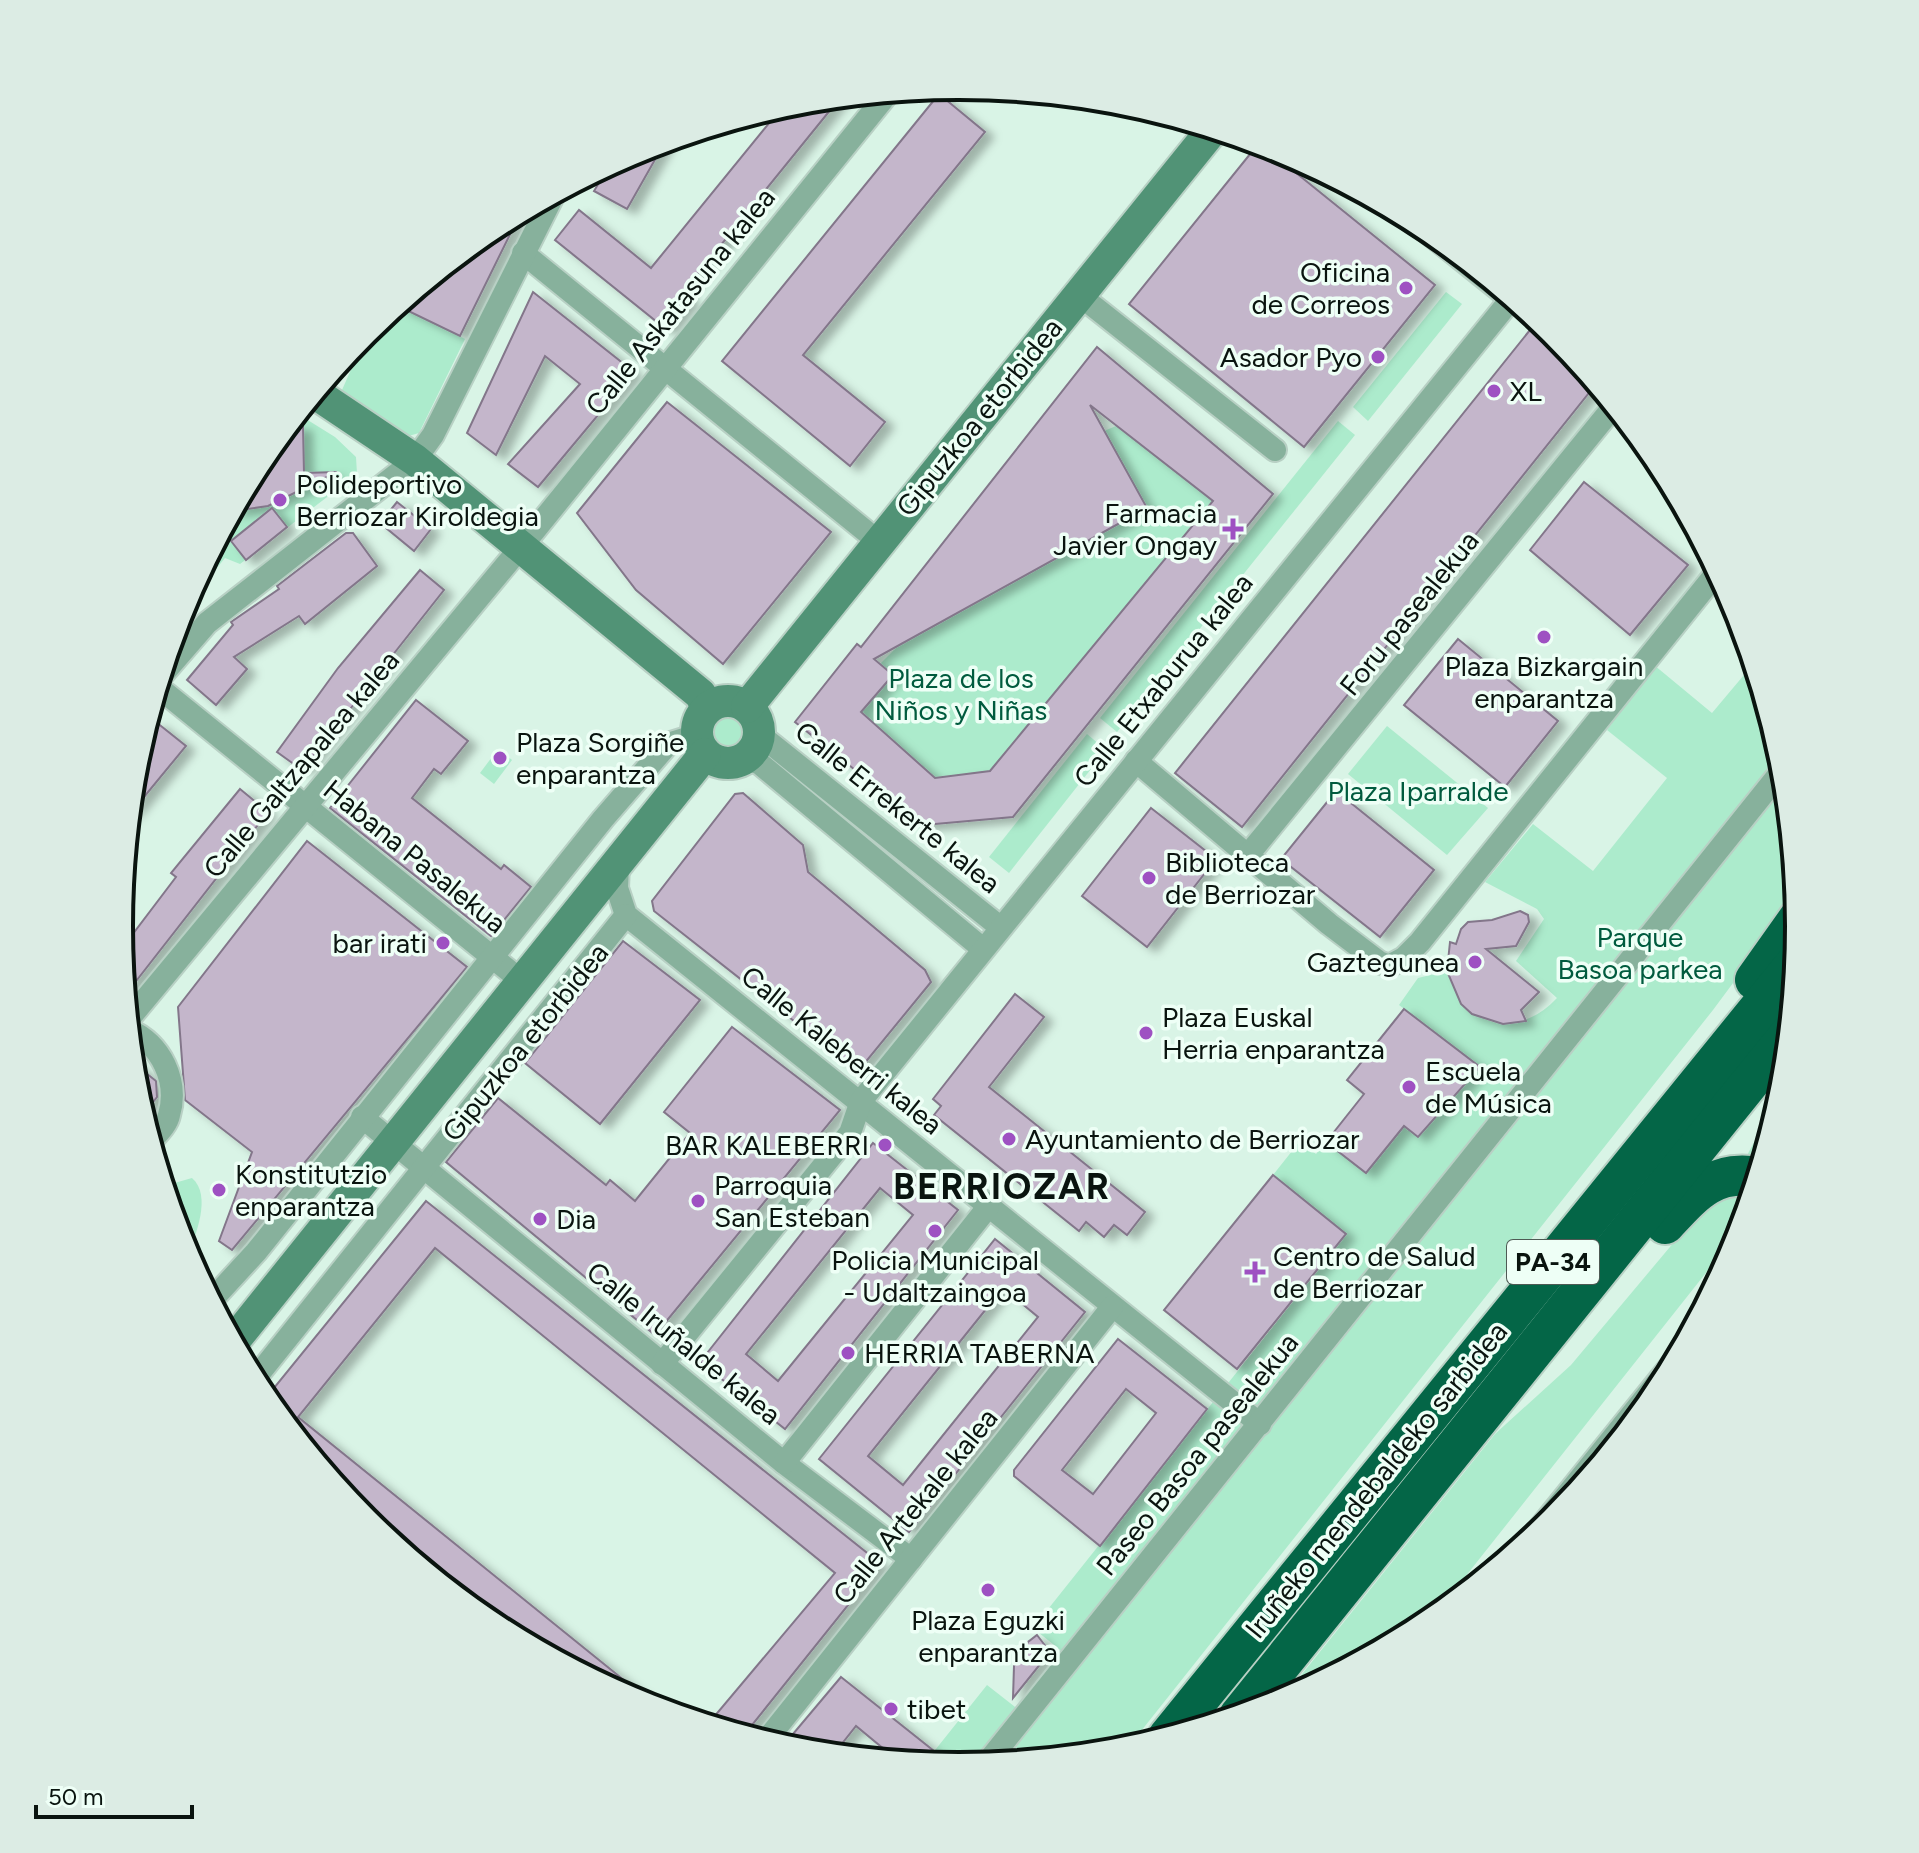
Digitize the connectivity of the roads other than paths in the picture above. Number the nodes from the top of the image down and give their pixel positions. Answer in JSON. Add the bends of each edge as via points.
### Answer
{"nodes":[{"id":1,"x":879,"y":104,"type":"edge"},
{"id":2,"x":1206,"y":138,"type":"edge"},
{"id":3,"x":545,"y":212,"type":"edge"},
{"id":4,"x":523,"y":253,"type":"junction"},
{"id":5,"x":1078,"y":294,"type":"junction"},
{"id":6,"x":1506,"y":307,"type":"edge"},
{"id":7,"x":664,"y":367,"type":"junction"},
{"id":8,"x":324,"y":399,"type":"edge"},
{"id":9,"x":1608,"y":414,"type":"edge"},
{"id":10,"x":1275,"y":450,"type":"dead end"},
{"id":11,"x":415,"y":460,"type":"junction"},
{"id":12,"x":879,"y":542,"type":"junction"},
{"id":13,"x":521,"y":547,"type":"junction"},
{"id":14,"x":1710,"y":581,"type":"edge"},
{"id":15,"x":179,"y":655,"type":"edge"},
{"id":16,"x":167,"y":694,"type":"edge"},
{"id":17,"x":703,"y":732,"type":"junction"},
{"id":18,"x":750,"y":733,"type":"junction"},
{"id":19,"x":1136,"y":761,"type":"junction"},
{"id":20,"x":1773,"y":782,"type":"edge"},
{"id":21,"x":306,"y":806,"type":"junction"},
{"id":22,"x":1248,"y":855,"type":"junction"},
{"id":23,"x":618,"y":865,"type":"junction"},
{"id":24,"x":532,"y":908,"type":"junction"},
{"id":25,"x":626,"y":915,"type":"junction"},
{"id":26,"x":1000,"y":927,"type":"junction"},
{"id":27,"x":563,"y":933,"type":"junction"},
{"id":28,"x":1786,"y":939,"type":"edge"},
{"id":29,"x":983,"y":949,"type":"junction"},
{"id":30,"x":492,"y":957,"type":"junction"},
{"id":31,"x":1784,"y":978,"type":"edge"},
{"id":32,"x":523,"y":982,"type":"junction"},
{"id":33,"x":138,"y":1008,"type":"edge"},
{"id":34,"x":140,"y":1035,"type":"edge"},
{"id":35,"x":1777,"y":1048,"type":"edge"},
{"id":36,"x":1768,"y":1096,"type":"edge"},
{"id":37,"x":861,"y":1101,"type":"junction"},
{"id":38,"x":362,"y":1117,"type":"junction"},
{"id":39,"x":159,"y":1131,"type":"edge"},
{"id":40,"x":394,"y":1143,"type":"junction"},
{"id":41,"x":424,"y":1169,"type":"junction"},
{"id":42,"x":1747,"y":1177,"type":"edge"},
{"id":43,"x":1669,"y":1182,"type":"junction"},
{"id":44,"x":988,"y":1207,"type":"junction"},
{"id":45,"x":218,"y":1293,"type":"edge"},
{"id":46,"x":1112,"y":1307,"type":"junction"},
{"id":47,"x":240,"y":1333,"type":"edge"},
{"id":48,"x":662,"y":1364,"type":"junction"},
{"id":49,"x":262,"y":1370,"type":"edge"},
{"id":50,"x":1260,"y":1424,"type":"junction"},
{"id":51,"x":1457,"y":1445,"type":"junction"},
{"id":52,"x":784,"y":1463,"type":"junction"},
{"id":53,"x":911,"y":1559,"type":"junction"},
{"id":54,"x":1309,"y":1563,"type":"junction"},
{"id":55,"x":1253,"y":1699,"type":"edge"},
{"id":56,"x":1179,"y":1723,"type":"edge"},
{"id":57,"x":773,"y":1731,"type":"edge"},
{"id":58,"x":996,"y":1752,"type":"edge"}],
"edges":[{"from":1,"to":7,"type":"street","name":"Calle Askatasuna kalea"},
{"from":2,"to":5,"type":"main road","name":"Gipuzkoa etorbidea"},
{"from":3,"to":4,"type":"street"},
{"from":4,"to":7,"type":"street"},
{"from":4,"to":11,"type":"street","via":[[433,435]]},
{"from":5,"to":10,"type":"street"},
{"from":5,"to":12,"type":"main road","name":"Gipuzkoa etorbidea"},
{"from":6,"to":19,"type":"street","name":"Calle Etxaburua kalea"},
{"from":7,"to":12,"type":"street"},
{"from":7,"to":13,"type":"street","name":"Calle Askatasuna kalea"},
{"from":8,"to":11,"type":"main road"},
{"from":9,"to":22,"type":"street","name":"Foru pasealekua"},
{"from":11,"to":13,"type":"main road"},
{"from":11,"to":15,"type":"street","via":[[207,623]]},
{"from":12,"to":18,"type":"main road","name":"Gipuzkoa etorbidea"},
{"from":13,"to":17,"type":"main road","via":[[700,694]]},
{"from":13,"to":21,"type":"street","name":"Calle Galtzapalea kalea"},
{"from":14,"to":22,"type":"street","via":[[1404,958],[1389,966],[1379,962]]},
{"from":16,"to":21,"type":"street","name":"Habana Pasalekua"},
{"from":17,"to":18,"type":"main road","via":[[723,763]]},
{"from":17,"to":18,"type":"main road","via":[[727,700]]},
{"from":17,"to":23,"type":"main road","name":"Gipuzkoa etorbidea"},
{"from":17,"to":24,"type":"street","via":[[668,744]]},
{"from":18,"to":26,"type":"street","name":"Calle Errekerte kalea"},
{"from":18,"to":29,"type":"street","name":"Calle Errekerte kalea","via":[[759,763]]},
{"from":19,"to":22,"type":"street"},
{"from":19,"to":26,"type":"street","name":"Calle Etxaburua kalea"},
{"from":20,"to":50,"type":"street","name":"Paseo Basoa pasealekua"},
{"from":21,"to":30,"type":"street","name":"Habana Pasalekua"},
{"from":21,"to":33,"type":"street","name":"Calle Galtzapalea kalea"},
{"from":23,"to":25,"type":"street","via":[[617,888]]},
{"from":23,"to":27,"type":"main road","name":"Gipuzkoa etorbidea"},
{"from":24,"to":27,"type":"street","name":"Gipuzkoa etorbidea"},
{"from":24,"to":30,"type":"street"},
{"from":25,"to":37,"type":"street","name":"Calle Kaleberri kalea"},
{"from":25,"to":41,"type":"street","name":"Gipuzkoa etorbidea"},
{"from":26,"to":29,"type":"street","name":"Calle Etxaburua kalea"},
{"from":27,"to":32,"type":"main road","name":"Gipuzkoa etorbidea"},
{"from":28,"to":54,"type":"highway","via":[[1495,1307]]},
{"from":29,"to":37,"type":"street","name":"Calle Etxaburua kalea"},
{"from":30,"to":32,"type":"street","name":"Habana Pasalekua"},
{"from":30,"to":38,"type":"street"},
{"from":31,"to":54,"type":"highway","name":"Iruñeko mendebaldeko sarbidea","number":"PA-34"},
{"from":32,"to":40,"type":"main road","name":"Gipuzkoa etorbidea"},
{"from":34,"to":39,"type":"street","via":[[166,1066],[170,1103],[168,1120]]},
{"from":35,"to":43,"type":"highway","name":"Iruñeko mendebaldeko sarbidea","number":"PA-34"},
{"from":36,"to":43,"type":"highway"},
{"from":37,"to":44,"type":"street","name":"Calle Kaleberri kalea"},
{"from":37,"to":48,"type":"street","name":"Calle Etxaburua kalea","via":[[850,1133]]},
{"from":38,"to":40,"type":"street","name":"Gipuzkoa etorbidea"},
{"from":38,"to":45,"type":"street"},
{"from":40,"to":41,"type":"street","name":"Gipuzkoa etorbidea"},
{"from":40,"to":47,"type":"main road","name":"Gipuzkoa etorbidea"},
{"from":41,"to":48,"type":"street","name":"Calle Iruñalde kalea"},
{"from":41,"to":49,"type":"street","name":"Gipuzkoa etorbidea"},
{"from":42,"to":51,"type":"highway","via":[[1718,1177],[1701,1186],[1550,1360]]},
{"from":43,"to":51,"type":"highway","name":"Iruñeko mendebaldeko sarbidea","number":"PA-34"},
{"from":44,"to":46,"type":"street","name":"Calle Kaleberri kalea"},
{"from":44,"to":52,"type":"street"},
{"from":46,"to":50,"type":"street","name":"Calle Kaleberri kalea"},
{"from":46,"to":53,"type":"street","name":"Calle Artekale kalea"},
{"from":48,"to":52,"type":"street","name":"Calle Iruñalde kalea"},
{"from":50,"to":58,"type":"street","name":"Paseo Basoa pasealekua"},
{"from":51,"to":55,"type":"highway","name":"Iruñeko mendebaldeko sarbidea","number":"PA-34"},
{"from":52,"to":53,"type":"street","name":"Calle Iruñalde kalea"},
{"from":53,"to":57,"type":"street","name":"Calle Artekale kalea"},
{"from":54,"to":56,"type":"highway","name":"Iruñeko mendebaldeko sarbidea","number":"PA-34"}]}
